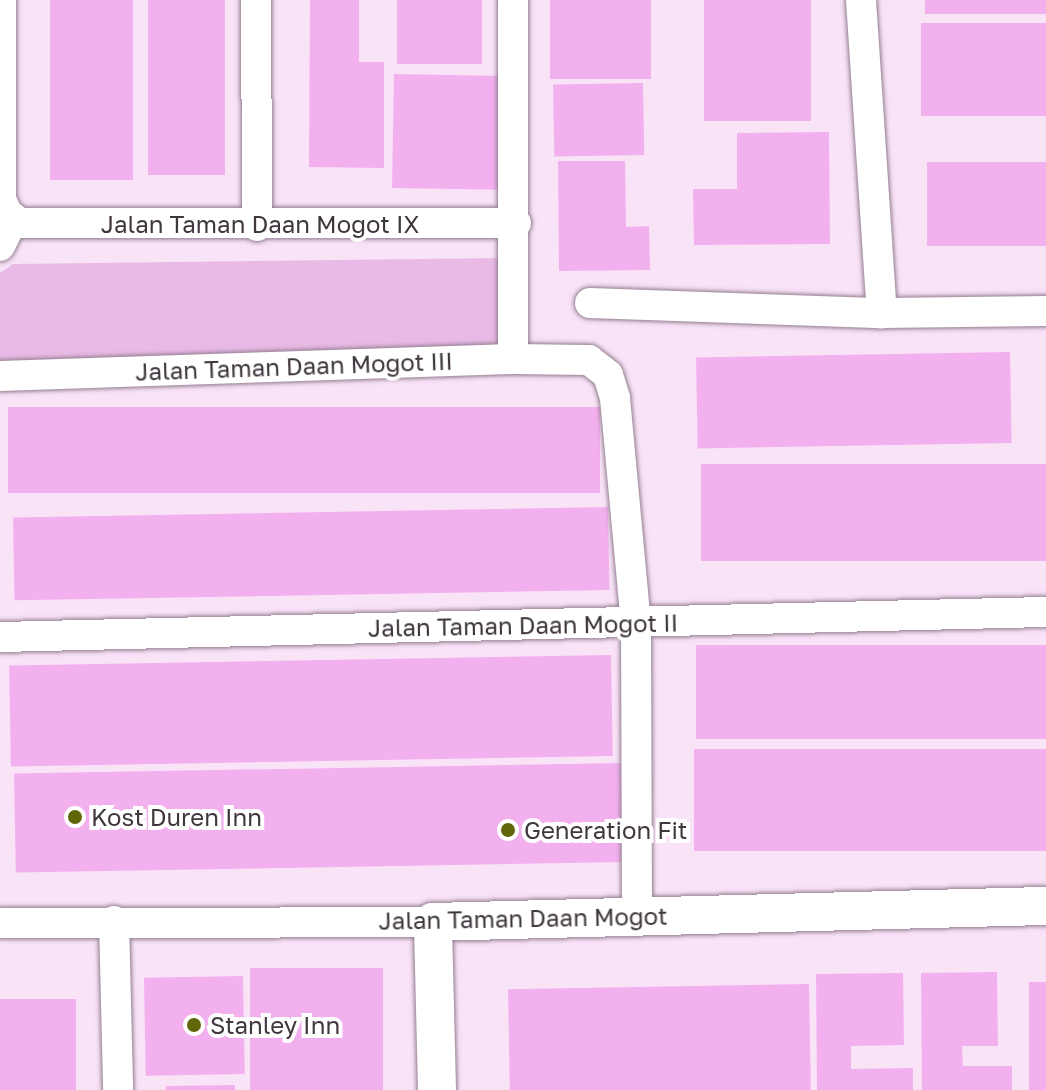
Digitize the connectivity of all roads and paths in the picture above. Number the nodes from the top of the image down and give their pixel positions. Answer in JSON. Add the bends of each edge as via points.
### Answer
{"nodes":[{"id":1,"x":1,"y":0,"type":"edge"},
{"id":2,"x":256,"y":0,"type":"edge"},
{"id":3,"x":513,"y":0,"type":"edge"},
{"id":4,"x":861,"y":0,"type":"edge"},
{"id":5,"x":516,"y":223,"type":"junction"},
{"id":6,"x":6,"y":226,"type":"edge"},
{"id":7,"x":257,"y":226,"type":"junction"},
{"id":8,"x":590,"y":303,"type":"dead end"},
{"id":9,"x":1046,"y":311,"type":"edge"},
{"id":10,"x":882,"y":313,"type":"junction"},
{"id":11,"x":513,"y":359,"type":"junction"},
{"id":12,"x":0,"y":376,"type":"edge"},
{"id":13,"x":1046,"y":612,"type":"edge"},
{"id":14,"x":636,"y":623,"type":"junction"},
{"id":15,"x":0,"y":637,"type":"edge"},
{"id":16,"x":1046,"y":906,"type":"edge"},
{"id":17,"x":637,"y":916,"type":"junction"},
{"id":18,"x":114,"y":921,"type":"junction"},
{"id":19,"x":433,"y":922,"type":"junction"},
{"id":20,"x":0,"y":923,"type":"edge"},
{"id":21,"x":118,"y":1090,"type":"edge"},
{"id":22,"x":437,"y":1090,"type":"edge"}],
"edges":[{"from":1,"to":6,"type":"street","via":[[1,199]]},
{"from":2,"to":7,"type":"street"},
{"from":3,"to":5,"type":"street"},
{"from":4,"to":10,"type":"street"},
{"from":5,"to":7,"type":"street","name":"Jalan Taman Daan Mogot IX"},
{"from":5,"to":11,"type":"street"},
{"from":6,"to":7,"type":"street","name":"Jalan Taman Daan Mogot IX"},
{"from":8,"to":10,"type":"street"},
{"from":9,"to":10,"type":"street"},
{"from":11,"to":12,"type":"street","name":"Jalan Taman Daan Mogot III"},
{"from":11,"to":14,"type":"street","name":"Jalan Taman Daan Mogot III","via":[[589,360],[608,375],[615,398]]},
{"from":13,"to":14,"type":"street","name":"Jalan Taman Daan Mogot II"},
{"from":14,"to":15,"type":"street","name":"Jalan Taman Daan Mogot II"},
{"from":14,"to":17,"type":"street"},
{"from":16,"to":17,"type":"street","name":"Jalan Taman Daan Mogot"},
{"from":17,"to":19,"type":"street","name":"Jalan Taman Daan Mogot"},
{"from":18,"to":19,"type":"street","name":"Jalan Taman Daan Mogot"},
{"from":18,"to":20,"type":"street","name":"Jalan Taman Daan Mogot"},
{"from":18,"to":21,"type":"street"},
{"from":19,"to":22,"type":"street"}]}
